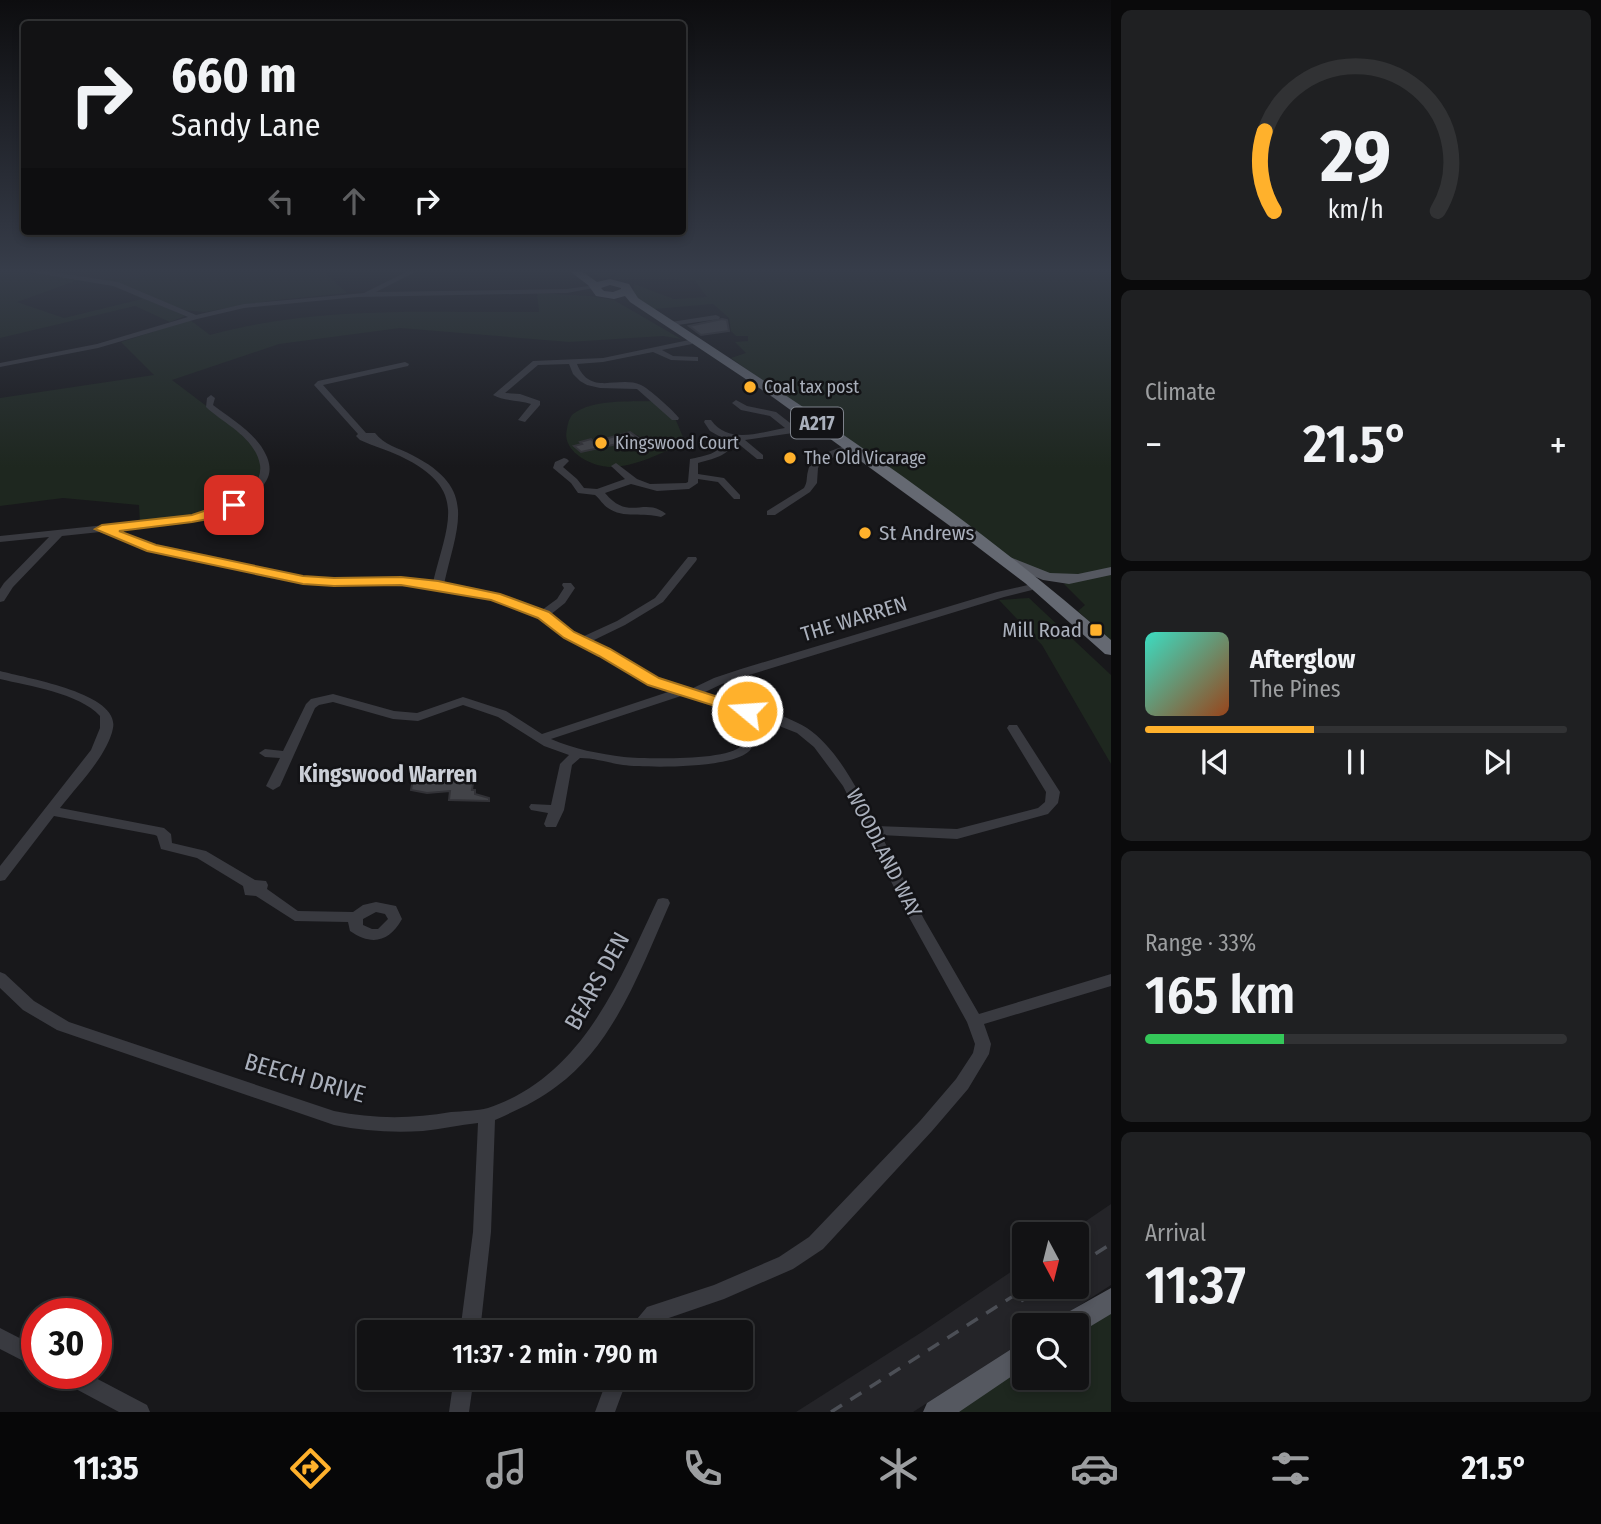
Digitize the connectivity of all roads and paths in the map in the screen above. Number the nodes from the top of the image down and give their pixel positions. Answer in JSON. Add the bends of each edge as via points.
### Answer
{"nodes":[{"id":1,"x":134,"y":336,"type":"edge"},
{"id":2,"x":680,"y":336,"type":"edge"},
{"id":3,"x":689,"y":336,"type":"edge"},
{"id":4,"x":690,"y":342,"type":"junction"},
{"id":5,"x":656,"y":350,"type":"junction"},
{"id":6,"x":695,"y":359,"type":"dead end"},
{"id":7,"x":572,"y":362,"type":"junction"},
{"id":8,"x":405,"y":364,"type":"dead end"},
{"id":9,"x":0,"y":365,"type":"edge"},
{"id":10,"x":487,"y":394,"type":"dead end"},
{"id":11,"x":497,"y":395,"type":"junction"},
{"id":12,"x":211,"y":398,"type":"dead end"},
{"id":13,"x":736,"y":404,"type":"dead end"},
{"id":14,"x":675,"y":418,"type":"dead end"},
{"id":15,"x":523,"y":420,"type":"dead end"},
{"id":16,"x":708,"y":422,"type":"dead end"},
{"id":17,"x":800,"y":427,"type":"junction"},
{"id":18,"x":362,"y":434,"type":"joint"},
{"id":19,"x":734,"y":438,"type":"junction"},
{"id":20,"x":377,"y":442,"type":"joint"},
{"id":21,"x":842,"y":450,"type":"junction"},
{"id":22,"x":760,"y":457,"type":"dead end"},
{"id":23,"x":564,"y":461,"type":"dead end"},
{"id":24,"x":616,"y":466,"type":"dead end"},
{"id":25,"x":694,"y":475,"type":"junction"},
{"id":26,"x":630,"y":481,"type":"junction"},
{"id":27,"x":598,"y":492,"type":"junction"},
{"id":28,"x":737,"y":497,"type":"dead end"},
{"id":29,"x":771,"y":513,"type":"dead end"},
{"id":30,"x":661,"y":514,"type":"dead end"},
{"id":31,"x":102,"y":529,"type":"junction"},
{"id":32,"x":59,"y":533,"type":"junction"},
{"id":33,"x":0,"y":540,"type":"edge"},
{"id":34,"x":692,"y":559,"type":"dead end"},
{"id":35,"x":1006,"y":559,"type":"junction"},
{"id":36,"x":1111,"y":571,"type":"edge"},
{"id":37,"x":1078,"y":578,"type":"junction"},
{"id":38,"x":438,"y":585,"type":"junction"},
{"id":39,"x":567,"y":585,"type":"dead end"},
{"id":40,"x":1028,"y":588,"type":"junction"},
{"id":41,"x":0,"y":599,"type":"edge"},
{"id":42,"x":1056,"y":600,"type":"junction"},
{"id":43,"x":543,"y":615,"type":"junction"},
{"id":44,"x":581,"y":642,"type":"junction"},
{"id":45,"x":1111,"y":650,"type":"edge"},
{"id":46,"x":1111,"y":665,"type":"edge"},
{"id":47,"x":0,"y":675,"type":"edge"},
{"id":48,"x":689,"y":692,"type":"junction"},
{"id":49,"x":754,"y":713,"type":"junction"},
{"id":50,"x":1013,"y":728,"type":"dead end"},
{"id":51,"x":542,"y":737,"type":"junction"},
{"id":52,"x":265,"y":753,"type":"dead end"},
{"id":53,"x":580,"y":754,"type":"junction"},
{"id":54,"x":287,"y":755,"type":"junction"},
{"id":55,"x":273,"y":786,"type":"dead end"},
{"id":56,"x":536,"y":807,"type":"dead end"},
{"id":57,"x":556,"y":810,"type":"junction"},
{"id":58,"x":49,"y":811,"type":"junction"},
{"id":59,"x":551,"y":824,"type":"dead end"},
{"id":60,"x":873,"y":830,"type":"junction"},
{"id":61,"x":0,"y":876,"type":"edge"},
{"id":62,"x":663,"y":903,"type":"dead end"},
{"id":63,"x":356,"y":917,"type":"dead end"},
{"id":64,"x":0,"y":978,"type":"edge"},
{"id":65,"x":1111,"y":979,"type":"edge"},
{"id":66,"x":975,"y":1021,"type":"junction"},
{"id":67,"x":488,"y":1116,"type":"junction"},
{"id":68,"x":1111,"y":1300,"type":"edge"},
{"id":69,"x":1089,"y":1313,"type":"edge"},
{"id":70,"x":471,"y":1320,"type":"edge"},
{"id":71,"x":649,"y":1320,"type":"edge"},
{"id":72,"x":0,"y":1338,"type":"edge"},
{"id":73,"x":21,"y":1349,"type":"edge"},
{"id":74,"x":1012,"y":1361,"type":"edge"},
{"id":75,"x":96,"y":1389,"type":"edge"},
{"id":76,"x":462,"y":1390,"type":"edge"},
{"id":77,"x":613,"y":1390,"type":"edge"},
{"id":78,"x":140,"y":1412,"type":"edge"},
{"id":79,"x":459,"y":1412,"type":"edge"},
{"id":80,"x":605,"y":1412,"type":"edge"},
{"id":81,"x":936,"y":1412,"type":"edge"}],
"edges":[{"from":1,"to":9,"type":"street"},
{"from":2,"to":4,"type":"highway","number":"A217"},
{"from":3,"to":35,"type":"highway","number":"A217"},
{"from":4,"to":5,"type":"street"},
{"from":4,"to":17,"type":"highway","number":"A217"},
{"from":5,"to":6,"type":"street","via":[[671,358]]},
{"from":5,"to":7,"type":"street"},
{"from":7,"to":11,"type":"street","via":[[530,362]]},
{"from":7,"to":14,"type":"street","via":[[583,380],[640,387]]},
{"from":8,"to":18,"type":"street","via":[[320,384]]},
{"from":10,"to":11,"type":"street"},
{"from":11,"to":15,"type":"street","via":[[537,403]]},
{"from":12,"to":31,"type":"street","via":[[209,405],[250,439],[264,462],[264,478],[239,503],[211,515]]},
{"from":13,"to":17,"type":"street","via":[[770,412]]},
{"from":16,"to":19,"type":"street"},
{"from":17,"to":19,"type":"street"},
{"from":17,"to":21,"type":"highway","number":"A217"},
{"from":18,"to":20,"type":"street","via":[[363,439]]},
{"from":19,"to":22,"type":"street"},
{"from":19,"to":25,"type":"street","via":[[718,455],[694,459]]},
{"from":20,"to":38,"type":"street","via":[[433,470],[455,501]]},
{"from":21,"to":29,"type":"street","via":[[818,461],[807,490]]},
{"from":21,"to":40,"type":"highway","number":"A217"},
{"from":23,"to":27,"type":"street","via":[[558,468],[579,490]]},
{"from":24,"to":26,"type":"street"},
{"from":25,"to":26,"type":"street","via":[[693,484],[685,486],[651,488]]},
{"from":25,"to":28,"type":"street","via":[[721,480]]},
{"from":26,"to":27,"type":"street"},
{"from":27,"to":30,"type":"street","via":[[617,509],[649,509]]},
{"from":31,"to":32,"type":"street"},
{"from":31,"to":38,"type":"street","name":"WOODLAND WAY","via":[[152,548],[303,580]]},
{"from":32,"to":33,"type":"street"},
{"from":32,"to":41,"type":"street"},
{"from":34,"to":44,"type":"street","via":[[659,600]]},
{"from":35,"to":37,"type":"main road","via":[[1048,577]]},
{"from":35,"to":42,"type":"highway","number":"A217"},
{"from":36,"to":37,"type":"main road"},
{"from":37,"to":42,"type":"main road","via":[[1052,588]]},
{"from":38,"to":43,"type":"street","name":"WOODLAND WAY","via":[[495,597]]},
{"from":39,"to":43,"type":"street","via":[[567,594]]},
{"from":40,"to":46,"type":"highway","number":"A217"},
{"from":40,"to":48,"type":"street","name":"THE WARREN"},
{"from":42,"to":45,"type":"highway","number":"A217"},
{"from":43,"to":44,"type":"street","name":"WOODLAND WAY"},
{"from":44,"to":48,"type":"street","name":"WOODLAND WAY","via":[[654,682]]},
{"from":47,"to":58,"type":"street","via":[[83,699],[106,715],[108,726],[97,751]]},
{"from":48,"to":49,"type":"street","name":"WOODLAND WAY"},
{"from":48,"to":51,"type":"street","name":"THE WARREN"},
{"from":49,"to":53,"type":"street","via":[[744,750],[721,758],[625,761]]},
{"from":49,"to":60,"type":"street","name":"WOODLAND WAY","via":[[811,737],[849,785]]},
{"from":50,"to":60,"type":"street","via":[[1053,792],[1043,811],[957,834]]},
{"from":51,"to":53,"type":"street"},
{"from":51,"to":54,"type":"street","via":[[502,714],[463,701],[429,715],[404,717],[333,698],[310,707]]},
{"from":52,"to":54,"type":"street"},
{"from":53,"to":57,"type":"street","via":[[566,764]]},
{"from":54,"to":55,"type":"street"},
{"from":56,"to":57,"type":"street"},
{"from":57,"to":59,"type":"street"},
{"from":58,"to":61,"type":"street"},
{"from":58,"to":63,"type":"street","via":[[159,831],[166,846],[201,854],[295,916]]},
{"from":60,"to":66,"type":"street","name":"WOODLAND WAY"},
{"from":62,"to":67,"type":"street","name":"BEARS DEN","via":[[615,1005],[576,1061],[531,1097]]},
{"from":64,"to":67,"type":"street","name":"BEECH DRIVE","via":[[43,1017],[63,1026],[334,1118],[373,1125]]},
{"from":65,"to":66,"type":"street"},
{"from":66,"to":71,"type":"street","name":"WOODLAND WAY","via":[[983,1044],[981,1054],[962,1084],[816,1243],[786,1263],[654,1314]]},
{"from":67,"to":70,"type":"street"},
{"from":68,"to":69,"type":"main road"},
{"from":72,"to":73,"type":"street"},
{"from":74,"to":81,"type":"main road"},
{"from":75,"to":78,"type":"street"},
{"from":76,"to":79,"type":"street"},
{"from":77,"to":80,"type":"street"}]}
